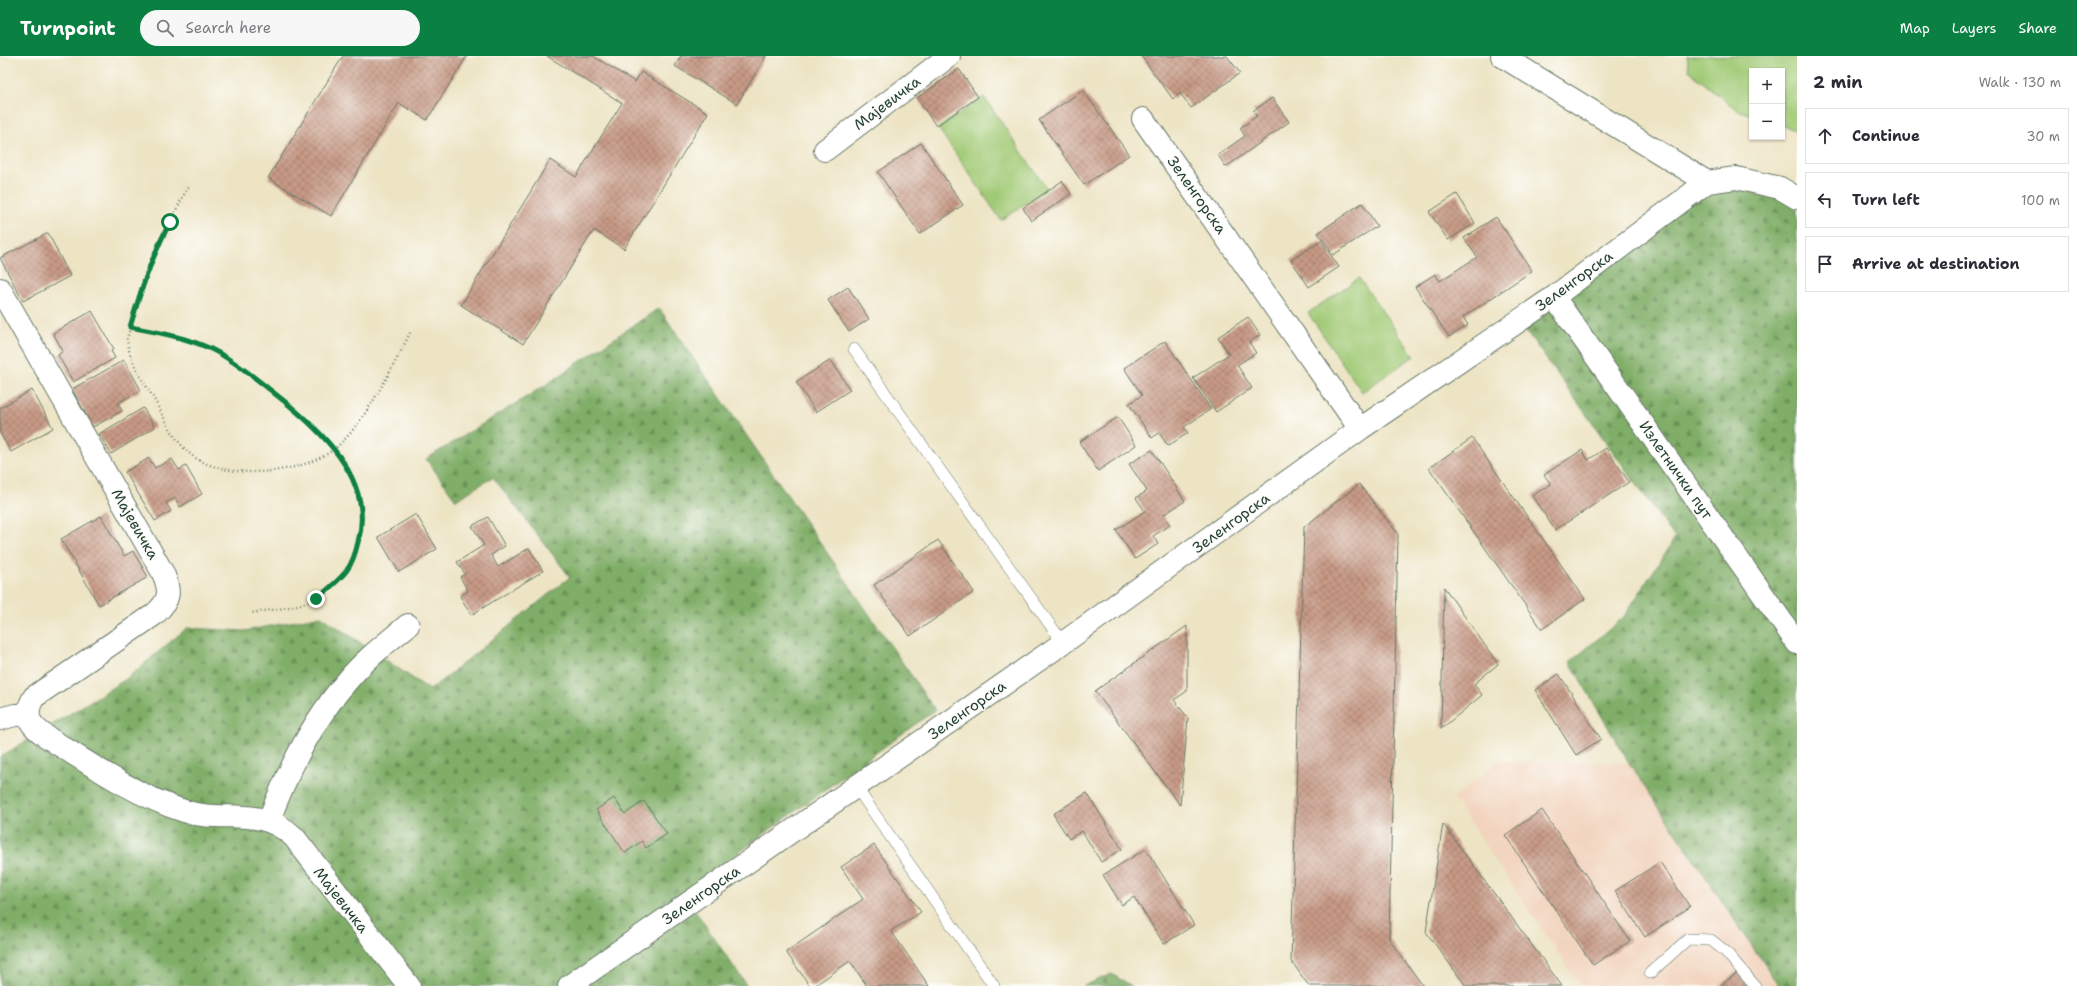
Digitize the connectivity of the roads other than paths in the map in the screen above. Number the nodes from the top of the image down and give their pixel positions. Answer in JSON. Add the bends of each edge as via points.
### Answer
{"nodes":[{"id":1,"x":948,"y":56,"type":"edge"},
{"id":2,"x":1502,"y":56,"type":"edge"},
{"id":3,"x":1143,"y":118,"type":"dead end"},
{"id":4,"x":825,"y":150,"type":"dead end"},
{"id":5,"x":1707,"y":182,"type":"junction"},
{"id":6,"x":1797,"y":198,"type":"edge"},
{"id":7,"x":0,"y":289,"type":"edge"},
{"id":8,"x":1554,"y":297,"type":"junction"},
{"id":9,"x":854,"y":349,"type":"dead end"},
{"id":10,"x":1360,"y":429,"type":"junction"},
{"id":11,"x":408,"y":625,"type":"dead end"},
{"id":12,"x":1797,"y":642,"type":"edge"},
{"id":13,"x":1063,"y":644,"type":"junction"},
{"id":14,"x":28,"y":716,"type":"junction"},
{"id":15,"x":0,"y":719,"type":"edge"},
{"id":16,"x":856,"y":787,"type":"junction"},
{"id":17,"x":269,"y":820,"type":"junction"},
{"id":18,"x":1650,"y":973,"type":"dead end"},
{"id":19,"x":409,"y":986,"type":"edge"},
{"id":20,"x":569,"y":986,"type":"edge"},
{"id":21,"x":994,"y":986,"type":"edge"},
{"id":22,"x":1755,"y":986,"type":"edge"}],
"edges":[{"from":1,"to":4,"type":"street","name":"Мајевичка"},
{"from":2,"to":5,"type":"street"},
{"from":3,"to":10,"type":"street","name":"Зеленгорска"},
{"from":5,"to":6,"type":"street","name":"Зеленгорска","via":[[1736,178],[1780,188]]},
{"from":5,"to":8,"type":"street","name":"Зеленгорска"},
{"from":7,"to":14,"type":"street","name":"Мајевичка","via":[[168,585],[165,605],[34,697],[28,707]]},
{"from":8,"to":10,"type":"street","name":"Зеленгорска"},
{"from":8,"to":12,"type":"street","name":"Излетнички пут"},
{"from":9,"to":13,"type":"lane"},
{"from":10,"to":13,"type":"street","name":"Зеленгорска"},
{"from":11,"to":17,"type":"street","via":[[360,667],[327,707],[294,763]]},
{"from":13,"to":16,"type":"street","name":"Зеленгорска"},
{"from":14,"to":15,"type":"street","via":[[15,715]]},
{"from":14,"to":17,"type":"street","name":"Мајевичка","via":[[41,733],[139,793],[192,813],[251,816]]},
{"from":16,"to":20,"type":"street","name":"Зеленгорска"},
{"from":16,"to":21,"type":"lane"},
{"from":17,"to":19,"type":"street","name":"Мајевичка","via":[[294,836]]},
{"from":18,"to":22,"type":"lane","via":[[1688,939],[1711,940],[1726,952]]}]}
